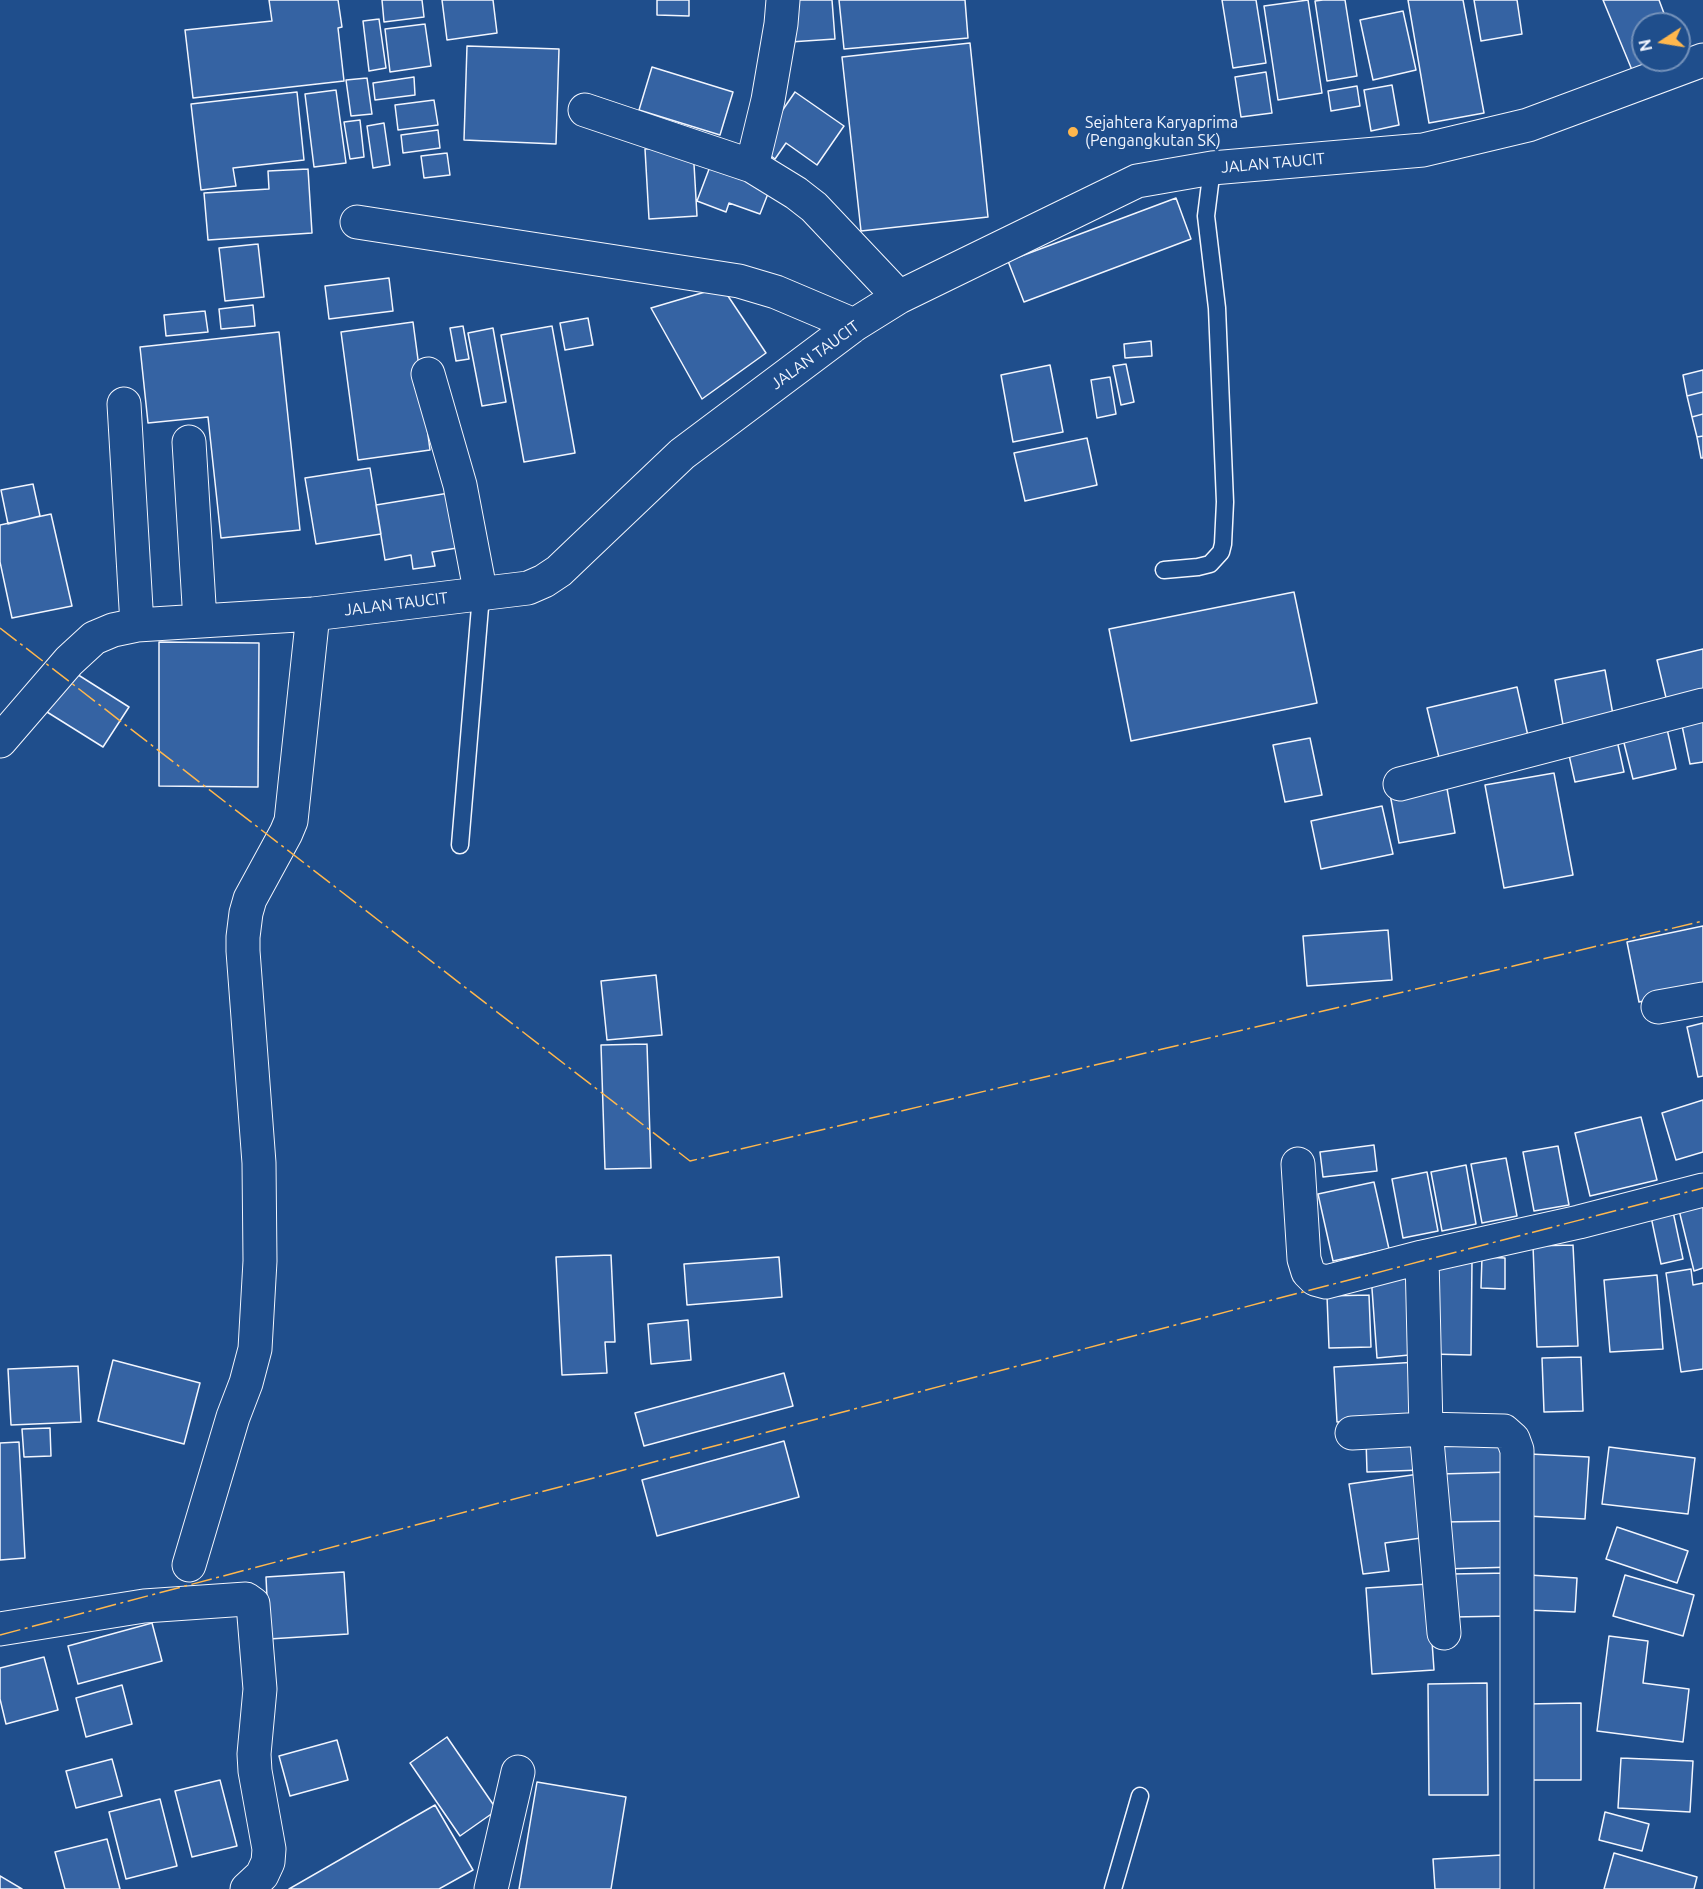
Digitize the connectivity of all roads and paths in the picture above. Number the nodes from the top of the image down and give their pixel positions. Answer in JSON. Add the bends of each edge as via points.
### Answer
{"nodes":[{"id":1,"x":783,"y":0,"type":"edge"},
{"id":2,"x":1703,"y":60,"type":"edge"},
{"id":3,"x":585,"y":110,"type":"dead end"},
{"id":4,"x":752,"y":166,"type":"junction"},
{"id":5,"x":1212,"y":168,"type":"junction"},
{"id":6,"x":357,"y":222,"type":"dead end"},
{"id":7,"x":899,"y":297,"type":"junction"},
{"id":8,"x":854,"y":325,"type":"junction"},
{"id":9,"x":428,"y":374,"type":"dead end"},
{"id":10,"x":124,"y":404,"type":"dead end"},
{"id":11,"x":189,"y":442,"type":"dead end"},
{"id":12,"x":1164,"y":570,"type":"dead end"},
{"id":13,"x":481,"y":595,"type":"junction"},
{"id":14,"x":312,"y":614,"type":"junction"},
{"id":15,"x":200,"y":621,"type":"junction"},
{"id":16,"x":137,"y":625,"type":"junction"},
{"id":17,"x":1703,"y":705,"type":"edge"},
{"id":18,"x":0,"y":741,"type":"edge"},
{"id":19,"x":1400,"y":784,"type":"dead end"},
{"id":20,"x":460,"y":845,"type":"dead end"},
{"id":21,"x":1703,"y":999,"type":"edge"},
{"id":22,"x":1658,"y":1007,"type":"dead end"},
{"id":23,"x":1298,"y":1164,"type":"dead end"},
{"id":24,"x":1703,"y":1190,"type":"edge"},
{"id":25,"x":1422,"y":1257,"type":"junction"},
{"id":26,"x":1426,"y":1429,"type":"junction"},
{"id":27,"x":1352,"y":1433,"type":"dead end"},
{"id":28,"x":189,"y":1565,"type":"dead end"},
{"id":29,"x":0,"y":1629,"type":"edge"},
{"id":30,"x":1444,"y":1633,"type":"dead end"},
{"id":31,"x":518,"y":1772,"type":"dead end"},
{"id":32,"x":1140,"y":1796,"type":"dead end"},
{"id":33,"x":485,"y":1885,"type":"edge"},
{"id":34,"x":247,"y":1889,"type":"edge"},
{"id":35,"x":1113,"y":1889,"type":"edge"},
{"id":36,"x":1517,"y":1889,"type":"edge"}],
"edges":[{"from":1,"to":4,"type":"street","via":[[768,100]]},
{"from":2,"to":5,"type":"street","name":"JALAN TAUCIT","via":[[1528,125],[1423,150]]},
{"from":3,"to":4,"type":"street"},
{"from":4,"to":7,"type":"street","via":[[814,207]]},
{"from":5,"to":7,"type":"street","name":"JALAN TAUCIT","via":[[1137,181]]},
{"from":5,"to":12,"type":"lane","via":[[1206,216],[1217,308],[1225,502],[1223,544],[1210,564]]},
{"from":6,"to":8,"type":"street","via":[[739,281]]},
{"from":7,"to":8,"type":"street","name":"JALAN TAUCIT"},
{"from":8,"to":13,"type":"street","name":"JALAN TAUCIT","via":[[682,454],[559,571],[528,588]]},
{"from":9,"to":13,"type":"street","via":[[460,485]]},
{"from":10,"to":16,"type":"street"},
{"from":11,"to":15,"type":"street"},
{"from":13,"to":14,"type":"street","name":"JALAN TAUCIT"},
{"from":13,"to":20,"type":"lane"},
{"from":14,"to":15,"type":"street","name":"JALAN TAUCIT"},
{"from":14,"to":28,"type":"street","via":[[291,821],[250,899],[243,937],[259,1163],[260,1261],[255,1348]]},
{"from":15,"to":16,"type":"street","name":"JALAN TAUCIT"},
{"from":16,"to":18,"type":"street","name":"JALAN TAUCIT","via":[[113,630],[88,642]]},
{"from":17,"to":19,"type":"street"},
{"from":21,"to":22,"type":"street"},
{"from":23,"to":25,"type":"street","via":[[1304,1259],[1315,1279],[1326,1282]]},
{"from":24,"to":25,"type":"street"},
{"from":25,"to":26,"type":"street"},
{"from":26,"to":27,"type":"street"},
{"from":26,"to":30,"type":"street"},
{"from":26,"to":36,"type":"street","via":[[1504,1431],[1517,1450]]},
{"from":29,"to":34,"type":"street","via":[[144,1606],[246,1599],[254,1604],[260,1689],[255,1771],[269,1849],[262,1875]]},
{"from":31,"to":33,"type":"street"},
{"from":32,"to":35,"type":"lane"}]}
